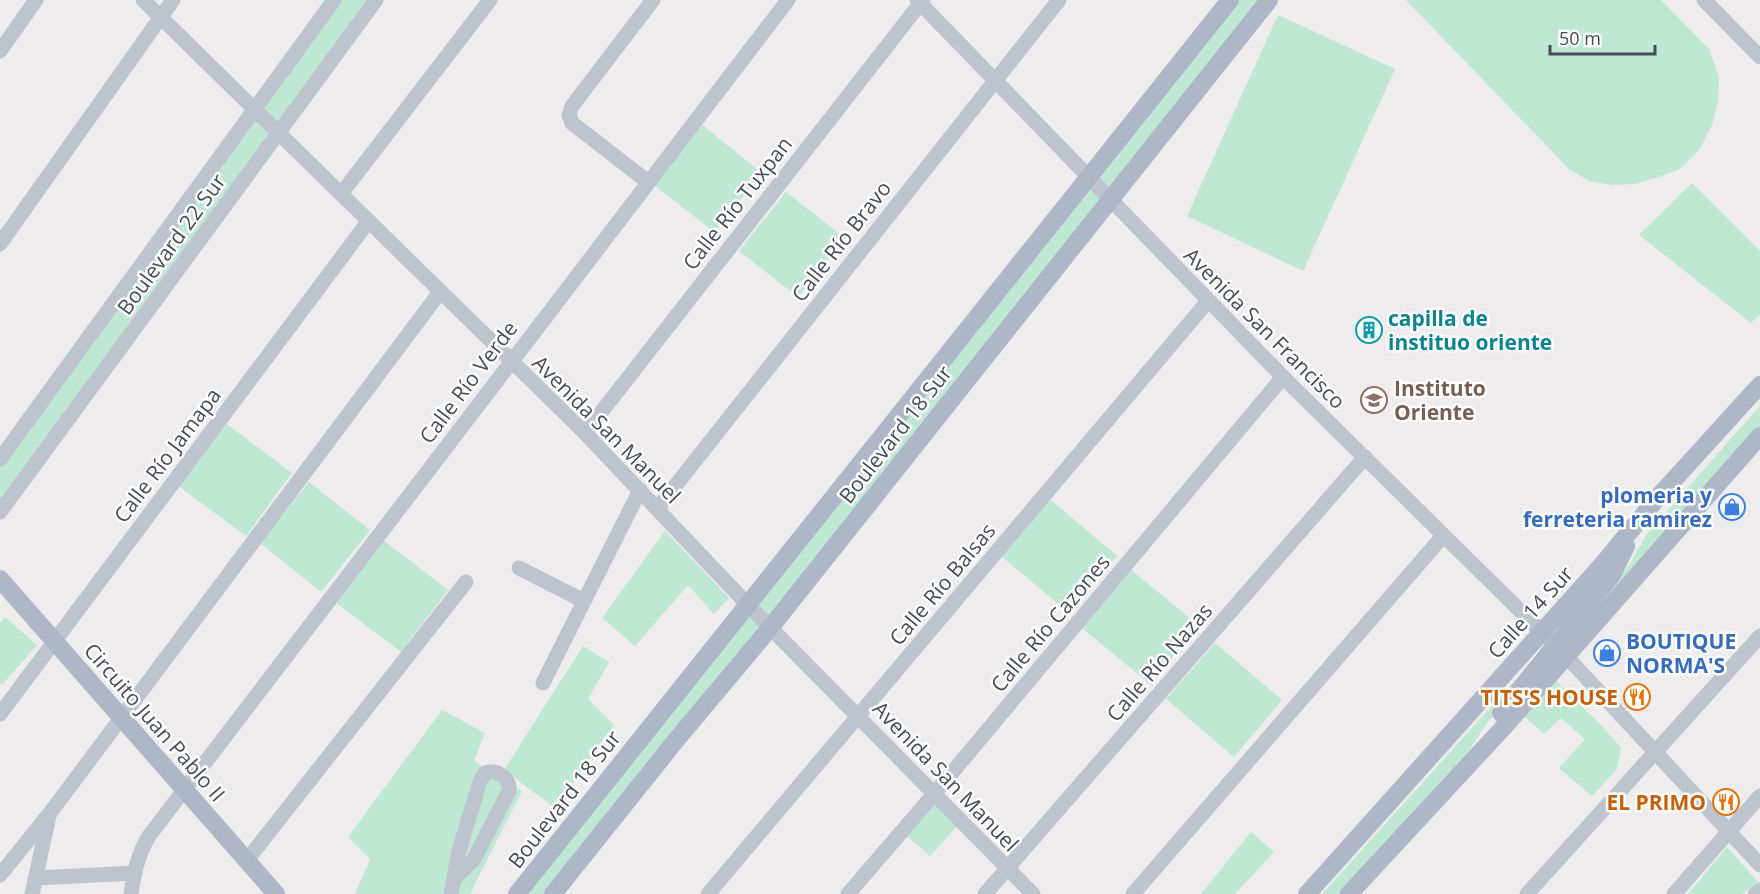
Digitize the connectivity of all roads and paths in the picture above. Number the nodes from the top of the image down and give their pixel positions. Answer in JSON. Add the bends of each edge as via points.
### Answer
{"nodes":[{"id":1,"x":36,"y":0,"type":"edge"},
{"id":2,"x":143,"y":0,"type":"edge"},
{"id":3,"x":173,"y":0,"type":"edge"},
{"id":4,"x":334,"y":0,"type":"edge"},
{"id":5,"x":376,"y":0,"type":"edge"},
{"id":6,"x":490,"y":0,"type":"edge"},
{"id":7,"x":653,"y":0,"type":"edge"},
{"id":8,"x":788,"y":0,"type":"edge"},
{"id":9,"x":1059,"y":0,"type":"edge"},
{"id":10,"x":1230,"y":0,"type":"edge"},
{"id":11,"x":1269,"y":0,"type":"edge"},
{"id":12,"x":1704,"y":0,"type":"edge"},
{"id":13,"x":920,"y":1,"type":"edge"},
{"id":14,"x":160,"y":17,"type":"junction"},
{"id":15,"x":0,"y":51,"type":"edge"},
{"id":16,"x":1760,"y":57,"type":"edge"},
{"id":17,"x":994,"y":81,"type":"junction"},
{"id":18,"x":254,"y":111,"type":"junction"},
{"id":19,"x":278,"y":134,"type":"junction"},
{"id":20,"x":1090,"y":177,"type":"junction"},
{"id":21,"x":648,"y":182,"type":"junction"},
{"id":22,"x":341,"y":194,"type":"junction"},
{"id":23,"x":1110,"y":198,"type":"junction"},
{"id":24,"x":368,"y":222,"type":"junction"},
{"id":25,"x":0,"y":244,"type":"edge"},
{"id":26,"x":440,"y":292,"type":"junction"},
{"id":27,"x":1208,"y":301,"type":"junction"},
{"id":28,"x":510,"y":361,"type":"junction"},
{"id":29,"x":1283,"y":377,"type":"junction"},
{"id":30,"x":1760,"y":385,"type":"edge"},
{"id":31,"x":585,"y":433,"type":"junction"},
{"id":32,"x":1760,"y":436,"type":"edge"},
{"id":33,"x":1365,"y":457,"type":"junction"},
{"id":34,"x":0,"y":459,"type":"edge"},
{"id":35,"x":640,"y":490,"type":"junction"},
{"id":36,"x":657,"y":509,"type":"junction"},
{"id":37,"x":0,"y":512,"type":"edge"},
{"id":38,"x":1443,"y":536,"type":"junction"},
{"id":39,"x":519,"y":568,"type":"dead end"},
{"id":40,"x":0,"y":579,"type":"edge"},
{"id":41,"x":466,"y":582,"type":"dead end"},
{"id":42,"x":584,"y":601,"type":"junction"},
{"id":43,"x":748,"y":605,"type":"junction"},
{"id":44,"x":771,"y":628,"type":"junction"},
{"id":45,"x":1760,"y":636,"type":"edge"},
{"id":46,"x":55,"y":641,"type":"junction"},
{"id":47,"x":1554,"y":645,"type":"junction"},
{"id":48,"x":696,"y":668,"type":"junction"},
{"id":49,"x":543,"y":683,"type":"dead end"},
{"id":50,"x":721,"y":686,"type":"junction"},
{"id":51,"x":0,"y":714,"type":"edge"},
{"id":52,"x":858,"y":716,"type":"junction"},
{"id":53,"x":121,"y":717,"type":"junction"},
{"id":54,"x":654,"y":720,"type":"junction"},
{"id":55,"x":677,"y":739,"type":"junction"},
{"id":56,"x":1656,"y":752,"type":"junction"},
{"id":57,"x":184,"y":790,"type":"junction"},
{"id":58,"x":600,"y":791,"type":"junction"},
{"id":59,"x":935,"y":794,"type":"junction"},
{"id":60,"x":1760,"y":796,"type":"edge"},
{"id":61,"x":622,"y":809,"type":"junction"},
{"id":62,"x":50,"y":813,"type":"junction"},
{"id":63,"x":1729,"y":830,"type":"junction"},
{"id":64,"x":247,"y":860,"type":"junction"},
{"id":65,"x":1760,"y":865,"type":"edge"},
{"id":66,"x":1007,"y":868,"type":"junction"},
{"id":67,"x":134,"y":873,"type":"junction"},
{"id":68,"x":0,"y":875,"type":"edge"},
{"id":69,"x":456,"y":877,"type":"junction"},
{"id":70,"x":36,"y":878,"type":"junction"},
{"id":71,"x":1760,"y":890,"type":"edge"},
{"id":72,"x":32,"y":894,"type":"edge"},
{"id":73,"x":131,"y":894,"type":"edge"},
{"id":74,"x":276,"y":894,"type":"edge"},
{"id":75,"x":451,"y":894,"type":"edge"},
{"id":76,"x":517,"y":894,"type":"edge"},
{"id":77,"x":553,"y":894,"type":"edge"},
{"id":78,"x":708,"y":894,"type":"edge"},
{"id":79,"x":848,"y":894,"type":"edge"},
{"id":80,"x":985,"y":894,"type":"edge"},
{"id":81,"x":1033,"y":894,"type":"edge"},
{"id":82,"x":1133,"y":894,"type":"edge"},
{"id":83,"x":1307,"y":894,"type":"edge"},
{"id":84,"x":1349,"y":894,"type":"edge"},
{"id":85,"x":1527,"y":894,"type":"edge"},
{"id":86,"x":1674,"y":894,"type":"edge"},
{"id":87,"x":1755,"y":894,"type":"edge"}],
"edges":[{"from":1,"to":15,"type":"street"},
{"from":2,"to":14,"type":"street","name":"Avenida San Manuel"},
{"from":3,"to":14,"type":"street"},
{"from":4,"to":18,"type":"street","name":"Boulevard 22 Sur"},
{"from":5,"to":19,"type":"street","name":"Boulevard 22 Sur"},
{"from":6,"to":22,"type":"street"},
{"from":7,"to":21,"type":"street","via":[[569,115],[572,123]]},
{"from":8,"to":21,"type":"street","name":"Calle Río Verde"},
{"from":9,"to":17,"type":"street","name":"Calle Río Bravo"},
{"from":10,"to":20,"type":"main road","name":"Boulevard 18 Sur"},
{"from":11,"to":23,"type":"main road","name":"Boulevard 18 Sur"},
{"from":12,"to":16,"type":"street"},
{"from":13,"to":17,"type":"street","name":"Avenida San Francisco"},
{"from":13,"to":31,"type":"street","name":"Calle Río Tuxpan"},
{"from":14,"to":18,"type":"street","name":"Avenida San Manuel"},
{"from":14,"to":25,"type":"street"},
{"from":17,"to":20,"type":"street","name":"Avenida San Francisco"},
{"from":17,"to":36,"type":"street","name":"Calle Río Bravo"},
{"from":18,"to":19,"type":"street","name":"Avenida San Manuel"},
{"from":18,"to":34,"type":"street","name":"Boulevard 22 Sur"},
{"from":19,"to":22,"type":"street","name":"Avenida San Manuel"},
{"from":19,"to":37,"type":"street","name":"Boulevard 22 Sur"},
{"from":20,"to":23,"type":"street","name":"Avenida San Francisco"},
{"from":20,"to":43,"type":"main road","name":"Boulevard 18 Sur"},
{"from":21,"to":28,"type":"street","name":"Calle Río Verde"},
{"from":22,"to":24,"type":"street","name":"Avenida San Manuel"},
{"from":23,"to":27,"type":"street","name":"Avenida San Francisco"},
{"from":23,"to":44,"type":"main road","name":"Boulevard 18 Sur"},
{"from":24,"to":26,"type":"street","name":"Avenida San Manuel"},
{"from":24,"to":46,"type":"street","name":"Calle Río Jamapa"},
{"from":26,"to":28,"type":"street","name":"Avenida San Manuel"},
{"from":26,"to":53,"type":"street"},
{"from":27,"to":29,"type":"street","name":"Avenida San Francisco"},
{"from":27,"to":52,"type":"street","name":"Calle Río Balsas"},
{"from":28,"to":31,"type":"street","name":"Avenida San Manuel"},
{"from":28,"to":57,"type":"street","name":"Calle Río Verde"},
{"from":29,"to":33,"type":"street","name":"Avenida San Francisco"},
{"from":29,"to":59,"type":"street","name":"Calle Río Cazones"},
{"from":30,"to":47,"type":"main road","name":"Calle 14 Sur","via":[[1659,496]]},
{"from":31,"to":35,"type":"street","name":"Avenida San Manuel"},
{"from":32,"to":47,"type":"main road","name":"Calle 14 Sur"},
{"from":33,"to":38,"type":"street","name":"Avenida San Francisco"},
{"from":33,"to":66,"type":"street","name":"Calle Río Nazas"},
{"from":35,"to":36,"type":"street","name":"Avenida San Manuel"},
{"from":35,"to":42,"type":"street"},
{"from":36,"to":43,"type":"street","name":"Avenida San Manuel"},
{"from":38,"to":47,"type":"street","name":"Avenida San Francisco"},
{"from":38,"to":82,"type":"street"},
{"from":39,"to":42,"type":"street"},
{"from":40,"to":46,"type":"main road","name":"Circuito Juan Pablo II"},
{"from":41,"to":64,"type":"street"},
{"from":42,"to":49,"type":"street"},
{"from":43,"to":44,"type":"street","name":"Avenida San Manuel"},
{"from":43,"to":48,"type":"main road","name":"Boulevard 18 Sur"},
{"from":44,"to":50,"type":"main road","name":"Boulevard 18 Sur"},
{"from":44,"to":52,"type":"street","name":"Avenida San Manuel"},
{"from":45,"to":56,"type":"street"},
{"from":46,"to":51,"type":"street","name":"Calle Río Jamapa"},
{"from":46,"to":53,"type":"main road","name":"Circuito Juan Pablo II"},
{"from":47,"to":56,"type":"street","name":"Avenida San Francisco"},
{"from":47,"to":83,"type":"main road","name":"Calle 14 Sur"},
{"from":47,"to":84,"type":"main road","name":"Calle 14 Sur","via":[[1477,755]]},
{"from":48,"to":50,"type":"main road"},
{"from":48,"to":54,"type":"main road","name":"Boulevard 18 Sur"},
{"from":50,"to":55,"type":"main road","name":"Boulevard 18 Sur"},
{"from":52,"to":59,"type":"street","name":"Avenida San Manuel"},
{"from":52,"to":78,"type":"street","name":"Calle Río Balsas"},
{"from":53,"to":57,"type":"main road","name":"Circuito Juan Pablo II"},
{"from":53,"to":62,"type":"street"},
{"from":54,"to":55,"type":"main road"},
{"from":54,"to":58,"type":"main road","name":"Boulevard 18 Sur"},
{"from":55,"to":61,"type":"main road","name":"Boulevard 18 Sur"},
{"from":56,"to":63,"type":"street","name":"Avenida San Francisco"},
{"from":56,"to":85,"type":"street"},
{"from":57,"to":64,"type":"main road","name":"Circuito Juan Pablo II"},
{"from":57,"to":67,"type":"street","name":"Calle Río Verde","via":[[144,844]]},
{"from":58,"to":61,"type":"main road"},
{"from":58,"to":76,"type":"main road","name":"Boulevard 18 Sur"},
{"from":59,"to":66,"type":"street","name":"Avenida San Manuel"},
{"from":59,"to":79,"type":"street","name":"Calle Río Cazones"},
{"from":60,"to":63,"type":"street"},
{"from":61,"to":77,"type":"main road","name":"Boulevard 18 Sur"},
{"from":62,"to":68,"type":"street"},
{"from":62,"to":70,"type":"street"},
{"from":63,"to":65,"type":"street","name":"Avenida San Francisco"},
{"from":63,"to":86,"type":"street"},
{"from":64,"to":74,"type":"main road","name":"Circuito Juan Pablo II"},
{"from":66,"to":80,"type":"street","name":"Calle Río Nazas"},
{"from":66,"to":81,"type":"street","name":"Avenida San Manuel"},
{"from":67,"to":70,"type":"street"},
{"from":67,"to":73,"type":"street","name":"Calle Río Verde"},
{"from":69,"to":69,"type":"street","via":[[459,850],[480,781],[485,773],[493,771],[506,778],[509,791],[474,859]]},
{"from":69,"to":75,"type":"street"},
{"from":70,"to":72,"type":"street"},
{"from":71,"to":87,"type":"street"}]}
